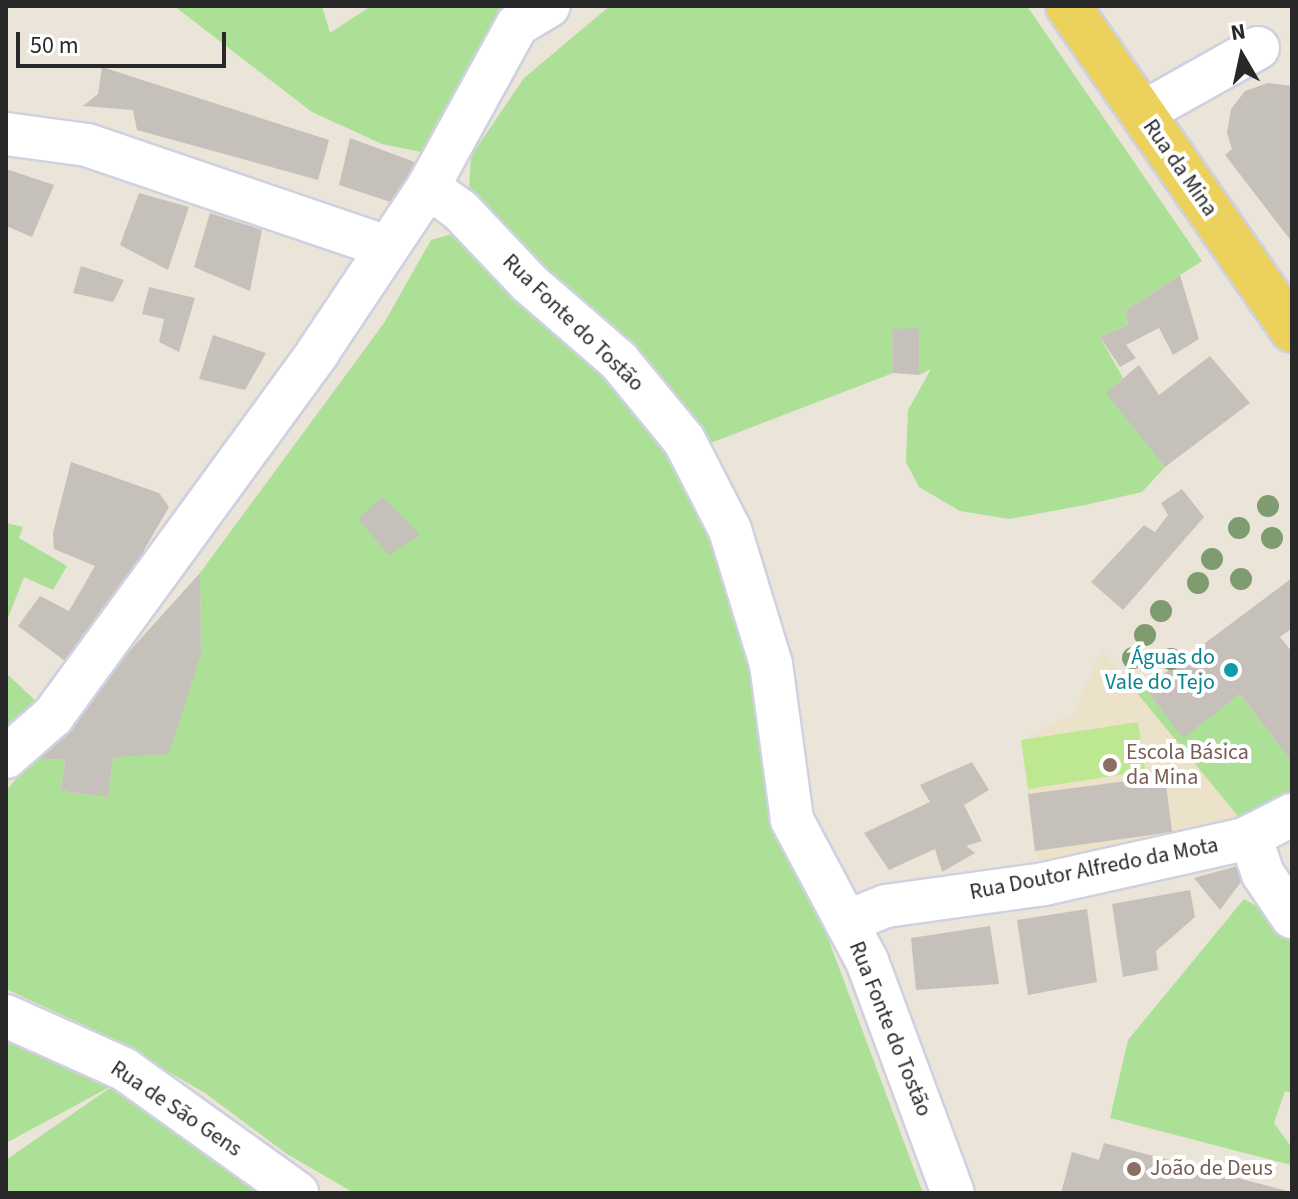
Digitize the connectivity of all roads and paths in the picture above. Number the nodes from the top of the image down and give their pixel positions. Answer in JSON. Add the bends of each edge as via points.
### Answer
{"nodes":[{"id":1,"x":1068,"y":6,"type":"edge"},
{"id":2,"x":528,"y":12,"type":"edge"},
{"id":3,"x":1258,"y":48,"type":"dead end"},
{"id":4,"x":1142,"y":113,"type":"junction"},
{"id":5,"x":6,"y":134,"type":"edge"},
{"id":6,"x":428,"y":187,"type":"junction"},
{"id":7,"x":387,"y":247,"type":"junction"},
{"id":8,"x":1292,"y":330,"type":"edge"},
{"id":9,"x":6,"y":757,"type":"edge"},
{"id":10,"x":1292,"y":815,"type":"edge"},
{"id":11,"x":1250,"y":836,"type":"junction"},
{"id":12,"x":1292,"y":917,"type":"edge"},
{"id":13,"x":846,"y":922,"type":"junction"},
{"id":14,"x":6,"y":1016,"type":"edge"},
{"id":15,"x":297,"y":1193,"type":"edge"},
{"id":16,"x":953,"y":1193,"type":"edge"}],
"edges":[{"from":1,"to":4,"type":"main road","name":"Rua da Mina"},
{"from":2,"to":6,"type":"street"},
{"from":3,"to":4,"type":"street"},
{"from":4,"to":8,"type":"main road","name":"Rua da Mina"},
{"from":5,"to":7,"type":"street","via":[[87,145]]},
{"from":6,"to":7,"type":"street"},
{"from":6,"to":13,"type":"street","name":"Rua Fonte do Tostão","via":[[461,211],[529,283],[619,361],[684,440],[730,530],[771,664],[792,820]]},
{"from":7,"to":9,"type":"street","via":[[318,352],[53,716]]},
{"from":10,"to":11,"type":"street","name":"Rua Doutor Alfredo da Mota"},
{"from":11,"to":12,"type":"street","via":[[1263,874]]},
{"from":11,"to":13,"type":"street","name":"Rua Doutor Alfredo da Mota","via":[[1044,884],[886,906]]},
{"from":13,"to":16,"type":"street","name":"Rua Fonte do Tostão","via":[[867,961]]},
{"from":14,"to":15,"type":"street","name":"Rua de São Gens","via":[[124,1069]]}]}
